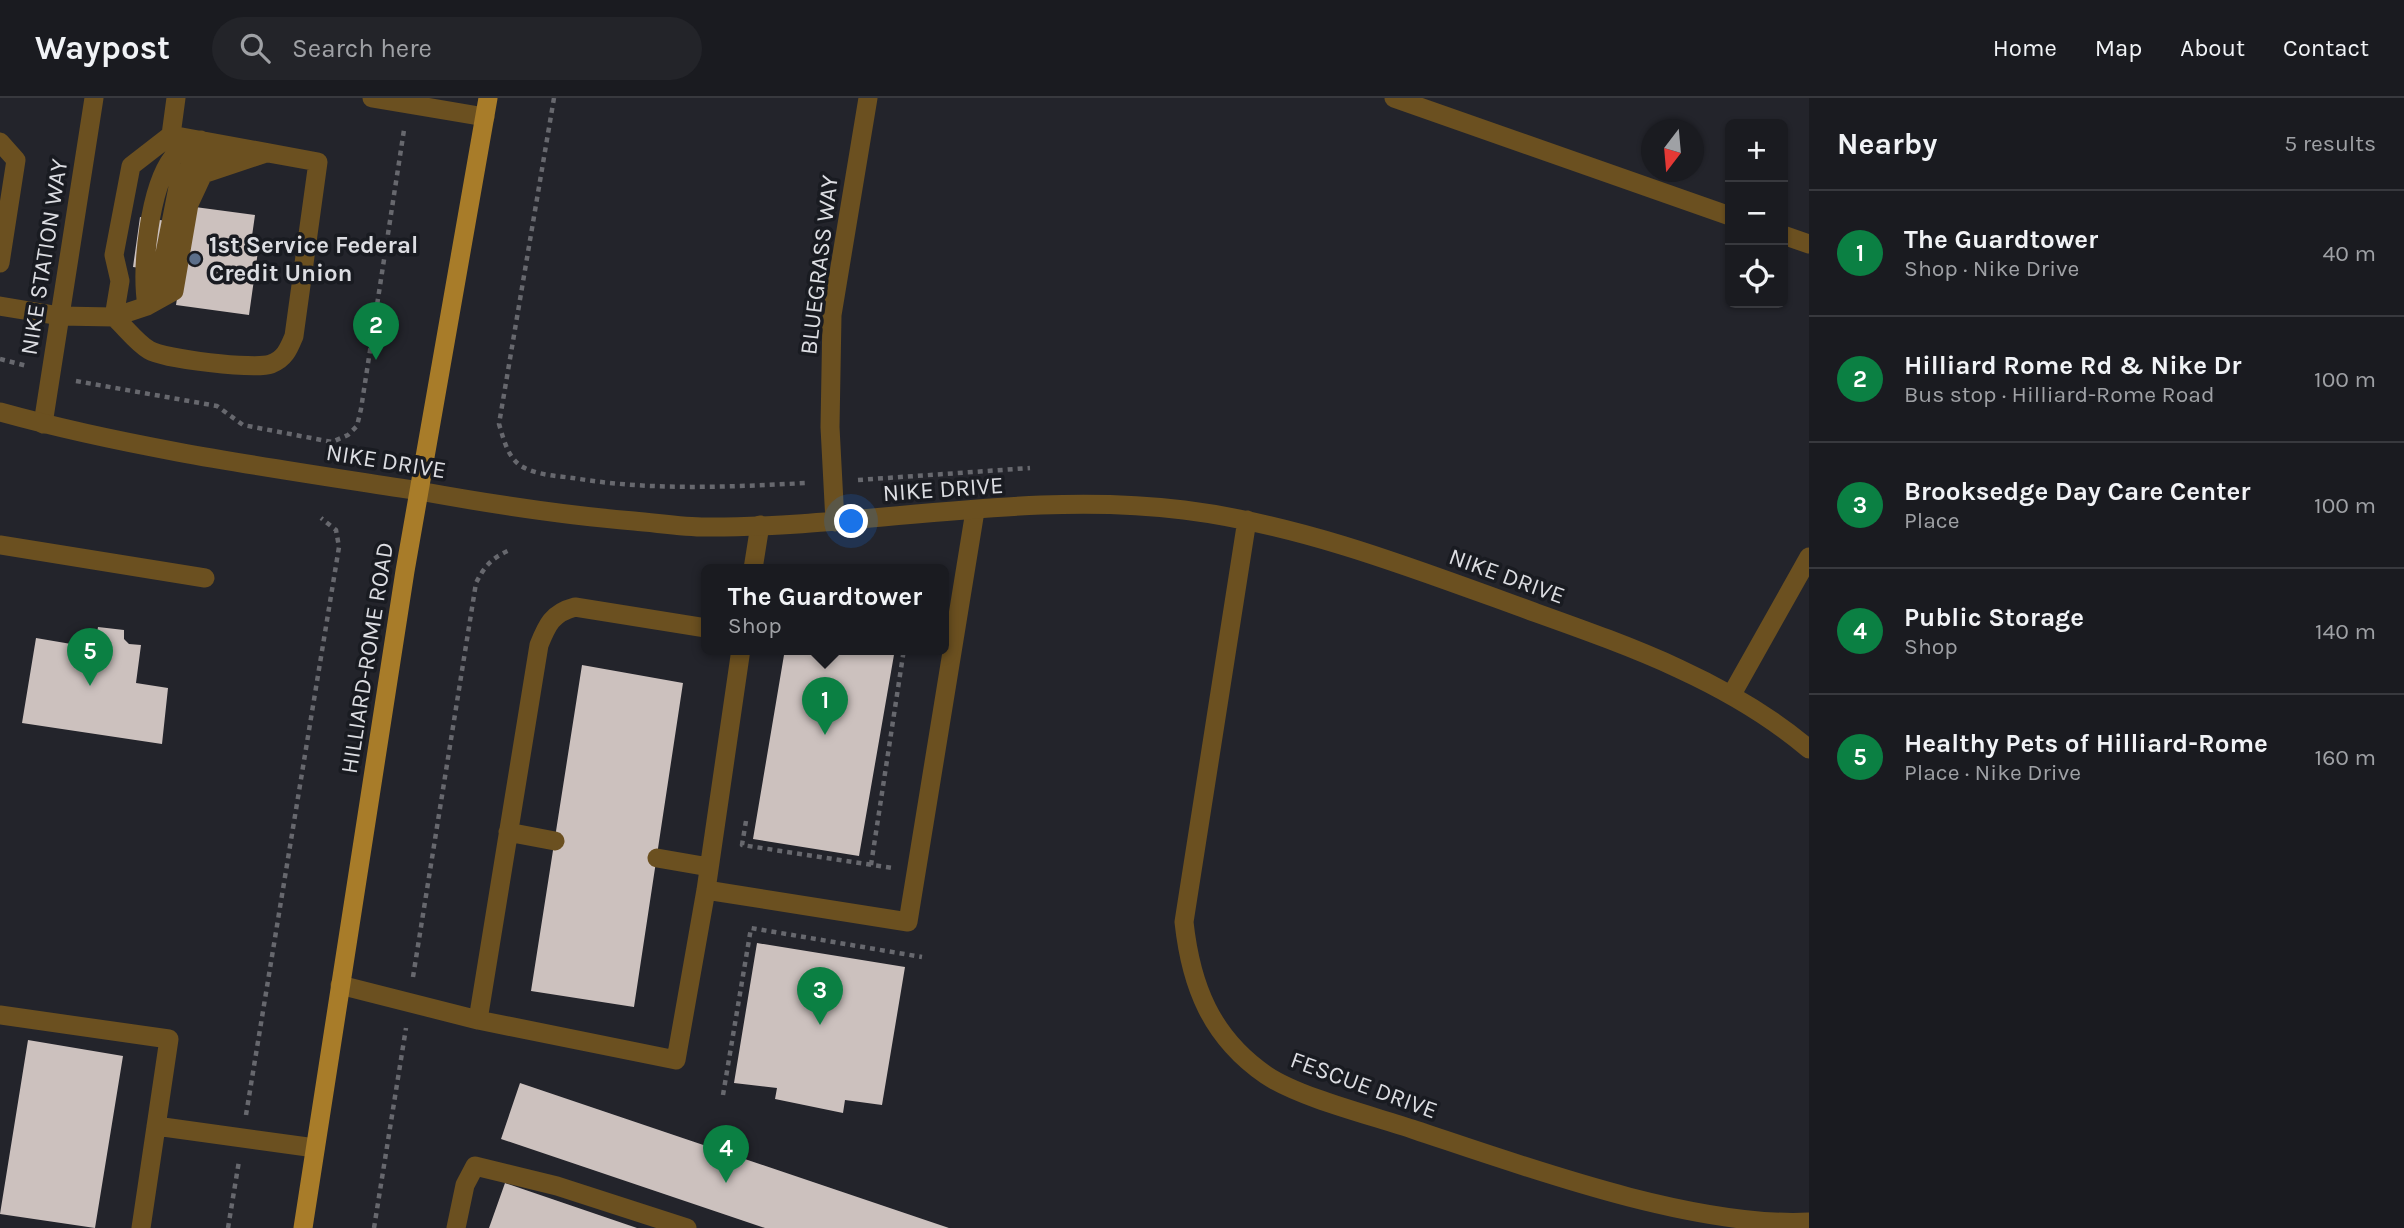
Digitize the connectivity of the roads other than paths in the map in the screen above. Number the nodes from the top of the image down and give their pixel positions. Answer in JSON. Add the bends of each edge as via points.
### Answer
{"nodes":[{"id":1,"x":94,"y":98,"type":"edge"},
{"id":2,"x":176,"y":98,"type":"edge"},
{"id":3,"x":372,"y":98,"type":"edge"},
{"id":4,"x":868,"y":98,"type":"edge"},
{"id":5,"x":1394,"y":98,"type":"edge"},
{"id":6,"x":486,"y":108,"type":"edge"},
{"id":7,"x":171,"y":135,"type":"junction"},
{"id":8,"x":201,"y":140,"type":"junction"},
{"id":9,"x":0,"y":142,"type":"edge"},
{"id":10,"x":236,"y":146,"type":"junction"},
{"id":11,"x":268,"y":152,"type":"junction"},
{"id":12,"x":1725,"y":214,"type":"edge"},
{"id":13,"x":1788,"y":237,"type":"edge"},
{"id":14,"x":1809,"y":244,"type":"edge"},
{"id":15,"x":0,"y":263,"type":"edge"},
{"id":16,"x":0,"y":306,"type":"edge"},
{"id":17,"x":147,"y":306,"type":"junction"},
{"id":18,"x":60,"y":316,"type":"junction"},
{"id":19,"x":114,"y":317,"type":"junction"},
{"id":20,"x":0,"y":412,"type":"edge"},
{"id":21,"x":43,"y":424,"type":"junction"},
{"id":22,"x":419,"y":491,"type":"junction"},
{"id":23,"x":975,"y":511,"type":"junction"},
{"id":24,"x":1247,"y":520,"type":"junction"},
{"id":25,"x":835,"y":522,"type":"junction"},
{"id":26,"x":760,"y":525,"type":"junction"},
{"id":27,"x":0,"y":545,"type":"edge"},
{"id":28,"x":1809,"y":557,"type":"edge"},
{"id":29,"x":755,"y":564,"type":"edge"},
{"id":30,"x":205,"y":578,"type":"dead end"},
{"id":31,"x":701,"y":627,"type":"edge"},
{"id":32,"x":740,"y":655,"type":"edge"},
{"id":33,"x":1732,"y":694,"type":"junction"},
{"id":34,"x":1809,"y":748,"type":"edge"},
{"id":35,"x":508,"y":832,"type":"junction"},
{"id":36,"x":555,"y":841,"type":"dead end"},
{"id":37,"x":657,"y":858,"type":"dead end"},
{"id":38,"x":709,"y":867,"type":"junction"},
{"id":39,"x":706,"y":890,"type":"junction"},
{"id":40,"x":340,"y":985,"type":"junction"},
{"id":41,"x":0,"y":1015,"type":"edge"},
{"id":42,"x":478,"y":1020,"type":"junction"},
{"id":43,"x":156,"y":1126,"type":"junction"},
{"id":44,"x":315,"y":1148,"type":"junction"},
{"id":45,"x":1809,"y":1222,"type":"edge"},
{"id":46,"x":141,"y":1228,"type":"edge"},
{"id":47,"x":303,"y":1228,"type":"edge"},
{"id":48,"x":456,"y":1228,"type":"edge"},
{"id":49,"x":687,"y":1228,"type":"edge"}],
"edges":[{"from":1,"to":18,"type":"street","name":"NIKE STATION WAY"},
{"from":2,"to":7,"type":"street"},
{"from":3,"to":6,"type":"street"},
{"from":4,"to":25,"type":"street","name":"BLUEGRASS WAY","via":[[832,315],[830,426]]},
{"from":5,"to":12,"type":"street"},
{"from":6,"to":22,"type":"main road","name":"HILLIARD-ROME ROAD"},
{"from":7,"to":8,"type":"street"},
{"from":7,"to":19,"type":"street","via":[[131,166],[114,255],[120,281]]},
{"from":8,"to":10,"type":"street"},
{"from":8,"to":17,"type":"street","via":[[174,156],[159,187],[143,281]]},
{"from":9,"to":15,"type":"street","via":[[16,160]]},
{"from":10,"to":11,"type":"street"},
{"from":10,"to":17,"type":"street","via":[[200,158],[180,177],[160,279]]},
{"from":11,"to":17,"type":"street","via":[[202,174],[189,204],[174,291]]},
{"from":11,"to":19,"type":"street","via":[[318,162],[294,336],[287,353],[274,364],[258,368],[150,351]]},
{"from":13,"to":14,"type":"street"},
{"from":16,"to":18,"type":"street"},
{"from":17,"to":19,"type":"street"},
{"from":18,"to":19,"type":"street"},
{"from":18,"to":21,"type":"street","name":"NIKE STATION WAY"},
{"from":20,"to":21,"type":"street","name":"NIKE DRIVE"},
{"from":21,"to":22,"type":"street","name":"NIKE DRIVE","via":[[223,460]]},
{"from":22,"to":26,"type":"street","name":"NIKE DRIVE","via":[[537,512],[704,527]]},
{"from":22,"to":40,"type":"main road","name":"HILLIARD-ROME ROAD"},
{"from":23,"to":24,"type":"street","name":"NIKE DRIVE","via":[[1126,506]]},
{"from":23,"to":25,"type":"street","name":"NIKE DRIVE"},
{"from":23,"to":39,"type":"street","via":[[908,922]]},
{"from":24,"to":33,"type":"street","name":"NIKE DRIVE","via":[[1335,542],[1624,644]]},
{"from":24,"to":45,"type":"street","name":"FESCUE DRIVE","via":[[1184,922],[1189,965],[1206,1009],[1233,1046],[1268,1076],[1321,1098],[1648,1208],[1720,1221]]},
{"from":25,"to":26,"type":"street","name":"NIKE DRIVE"},
{"from":26,"to":29,"type":"street"},
{"from":27,"to":30,"type":"street"},
{"from":28,"to":33,"type":"street"},
{"from":31,"to":35,"type":"street","via":[[575,607],[559,611],[538,645]]},
{"from":32,"to":38,"type":"street"},
{"from":33,"to":34,"type":"street","name":"NIKE DRIVE"},
{"from":35,"to":36,"type":"street"},
{"from":35,"to":42,"type":"street"},
{"from":37,"to":38,"type":"street"},
{"from":38,"to":39,"type":"street"},
{"from":39,"to":42,"type":"street","via":[[676,1060]]},
{"from":40,"to":42,"type":"street"},
{"from":40,"to":44,"type":"main road","name":"HILLIARD-ROME ROAD"},
{"from":41,"to":43,"type":"street","via":[[169,1039]]},
{"from":43,"to":44,"type":"street"},
{"from":43,"to":46,"type":"street"},
{"from":44,"to":47,"type":"main road","name":"HILLIARD-ROME ROAD"},
{"from":48,"to":49,"type":"street","via":[[465,1185],[475,1167],[557,1186]]}]}
